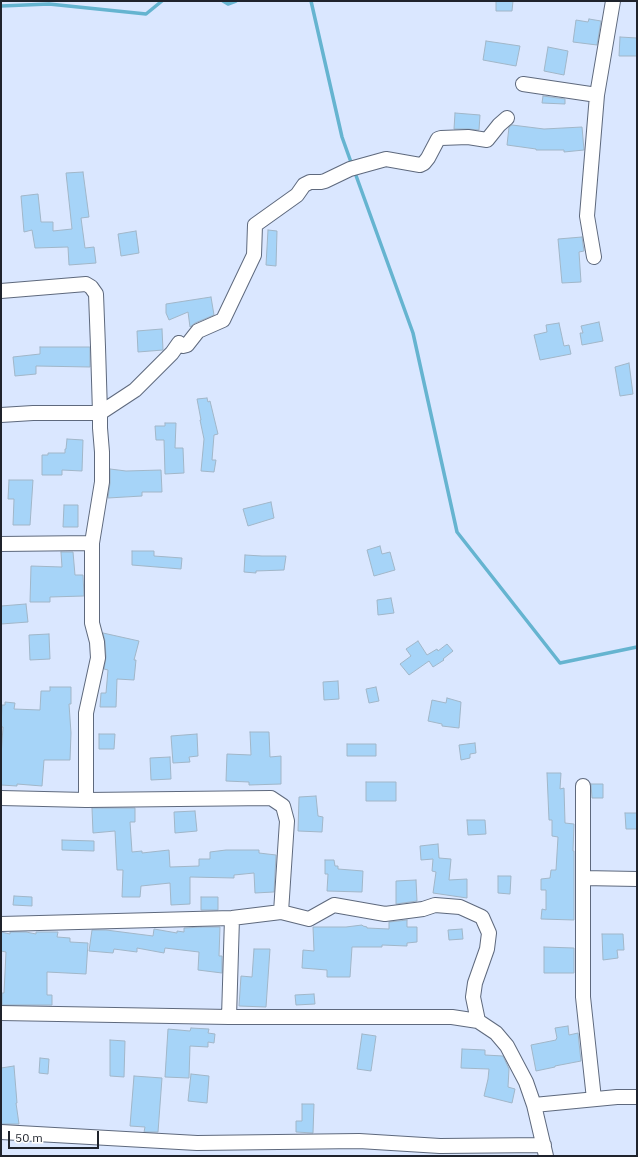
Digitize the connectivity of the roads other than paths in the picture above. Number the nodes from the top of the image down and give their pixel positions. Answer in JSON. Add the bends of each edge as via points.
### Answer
{"nodes":[{"id":1,"x":613,"y":1,"type":"edge"},
{"id":2,"x":523,"y":84,"type":"dead end"},
{"id":3,"x":597,"y":95,"type":"junction"},
{"id":4,"x":507,"y":118,"type":"dead end"},
{"id":5,"x":594,"y":257,"type":"dead end"},
{"id":6,"x":1,"y":291,"type":"edge"},
{"id":7,"x":100,"y":413,"type":"junction"},
{"id":8,"x":1,"y":415,"type":"edge"},
{"id":9,"x":92,"y":543,"type":"junction"},
{"id":10,"x":1,"y":544,"type":"edge"},
{"id":11,"x":583,"y":786,"type":"dead end"},
{"id":12,"x":1,"y":798,"type":"edge"},
{"id":13,"x":86,"y":800,"type":"junction"},
{"id":14,"x":583,"y":878,"type":"junction"},
{"id":15,"x":637,"y":879,"type":"edge"},
{"id":16,"x":281,"y":912,"type":"junction"},
{"id":17,"x":232,"y":918,"type":"junction"},
{"id":18,"x":1,"y":924,"type":"edge"},
{"id":19,"x":1,"y":1013,"type":"edge"},
{"id":20,"x":229,"y":1017,"type":"junction"},
{"id":21,"x":478,"y":1021,"type":"junction"},
{"id":22,"x":637,"y":1097,"type":"edge"},
{"id":23,"x":594,"y":1100,"type":"junction"},
{"id":24,"x":534,"y":1105,"type":"junction"},
{"id":25,"x":1,"y":1132,"type":"edge"},
{"id":26,"x":545,"y":1150,"type":"edge"}],
"edges":[{"from":1,"to":3,"type":"street"},
{"from":2,"to":3,"type":"street"},
{"from":3,"to":5,"type":"street","via":[[587,216]]},
{"from":4,"to":7,"type":"street","via":[[487,140],[468,137],[438,139],[424,163],[420,165],[386,159],[354,168],[325,181],[304,185],[297,195],[255,225],[254,255],[223,320],[198,331],[187,345],[179,343],[136,390]]},
{"from":6,"to":7,"type":"street","via":[[86,284],[91,287],[96,294]]},
{"from":7,"to":8,"type":"street"},
{"from":7,"to":9,"type":"street","via":[[102,482]]},
{"from":9,"to":10,"type":"street"},
{"from":9,"to":13,"type":"street","via":[[92,623],[98,658],[86,713]]},
{"from":11,"to":14,"type":"street"},
{"from":12,"to":13,"type":"street"},
{"from":13,"to":16,"type":"street","via":[[271,798],[283,806],[287,821]]},
{"from":14,"to":15,"type":"street"},
{"from":14,"to":23,"type":"street","via":[[583,997]]},
{"from":16,"to":17,"type":"street"},
{"from":16,"to":21,"type":"street","via":[[309,919],[334,905],[385,914],[435,905],[460,907],[482,917],[489,933],[487,949],[475,983],[474,997]]},
{"from":17,"to":18,"type":"street"},
{"from":17,"to":20,"type":"street"},
{"from":19,"to":20,"type":"street"},
{"from":20,"to":21,"type":"street","via":[[452,1017]]},
{"from":21,"to":24,"type":"street","via":[[496,1033],[507,1046],[526,1082]]},
{"from":22,"to":23,"type":"street"},
{"from":23,"to":24,"type":"street"},
{"from":24,"to":26,"type":"street"},
{"from":25,"to":26,"type":"street","via":[[197,1143],[359,1141]]}]}
